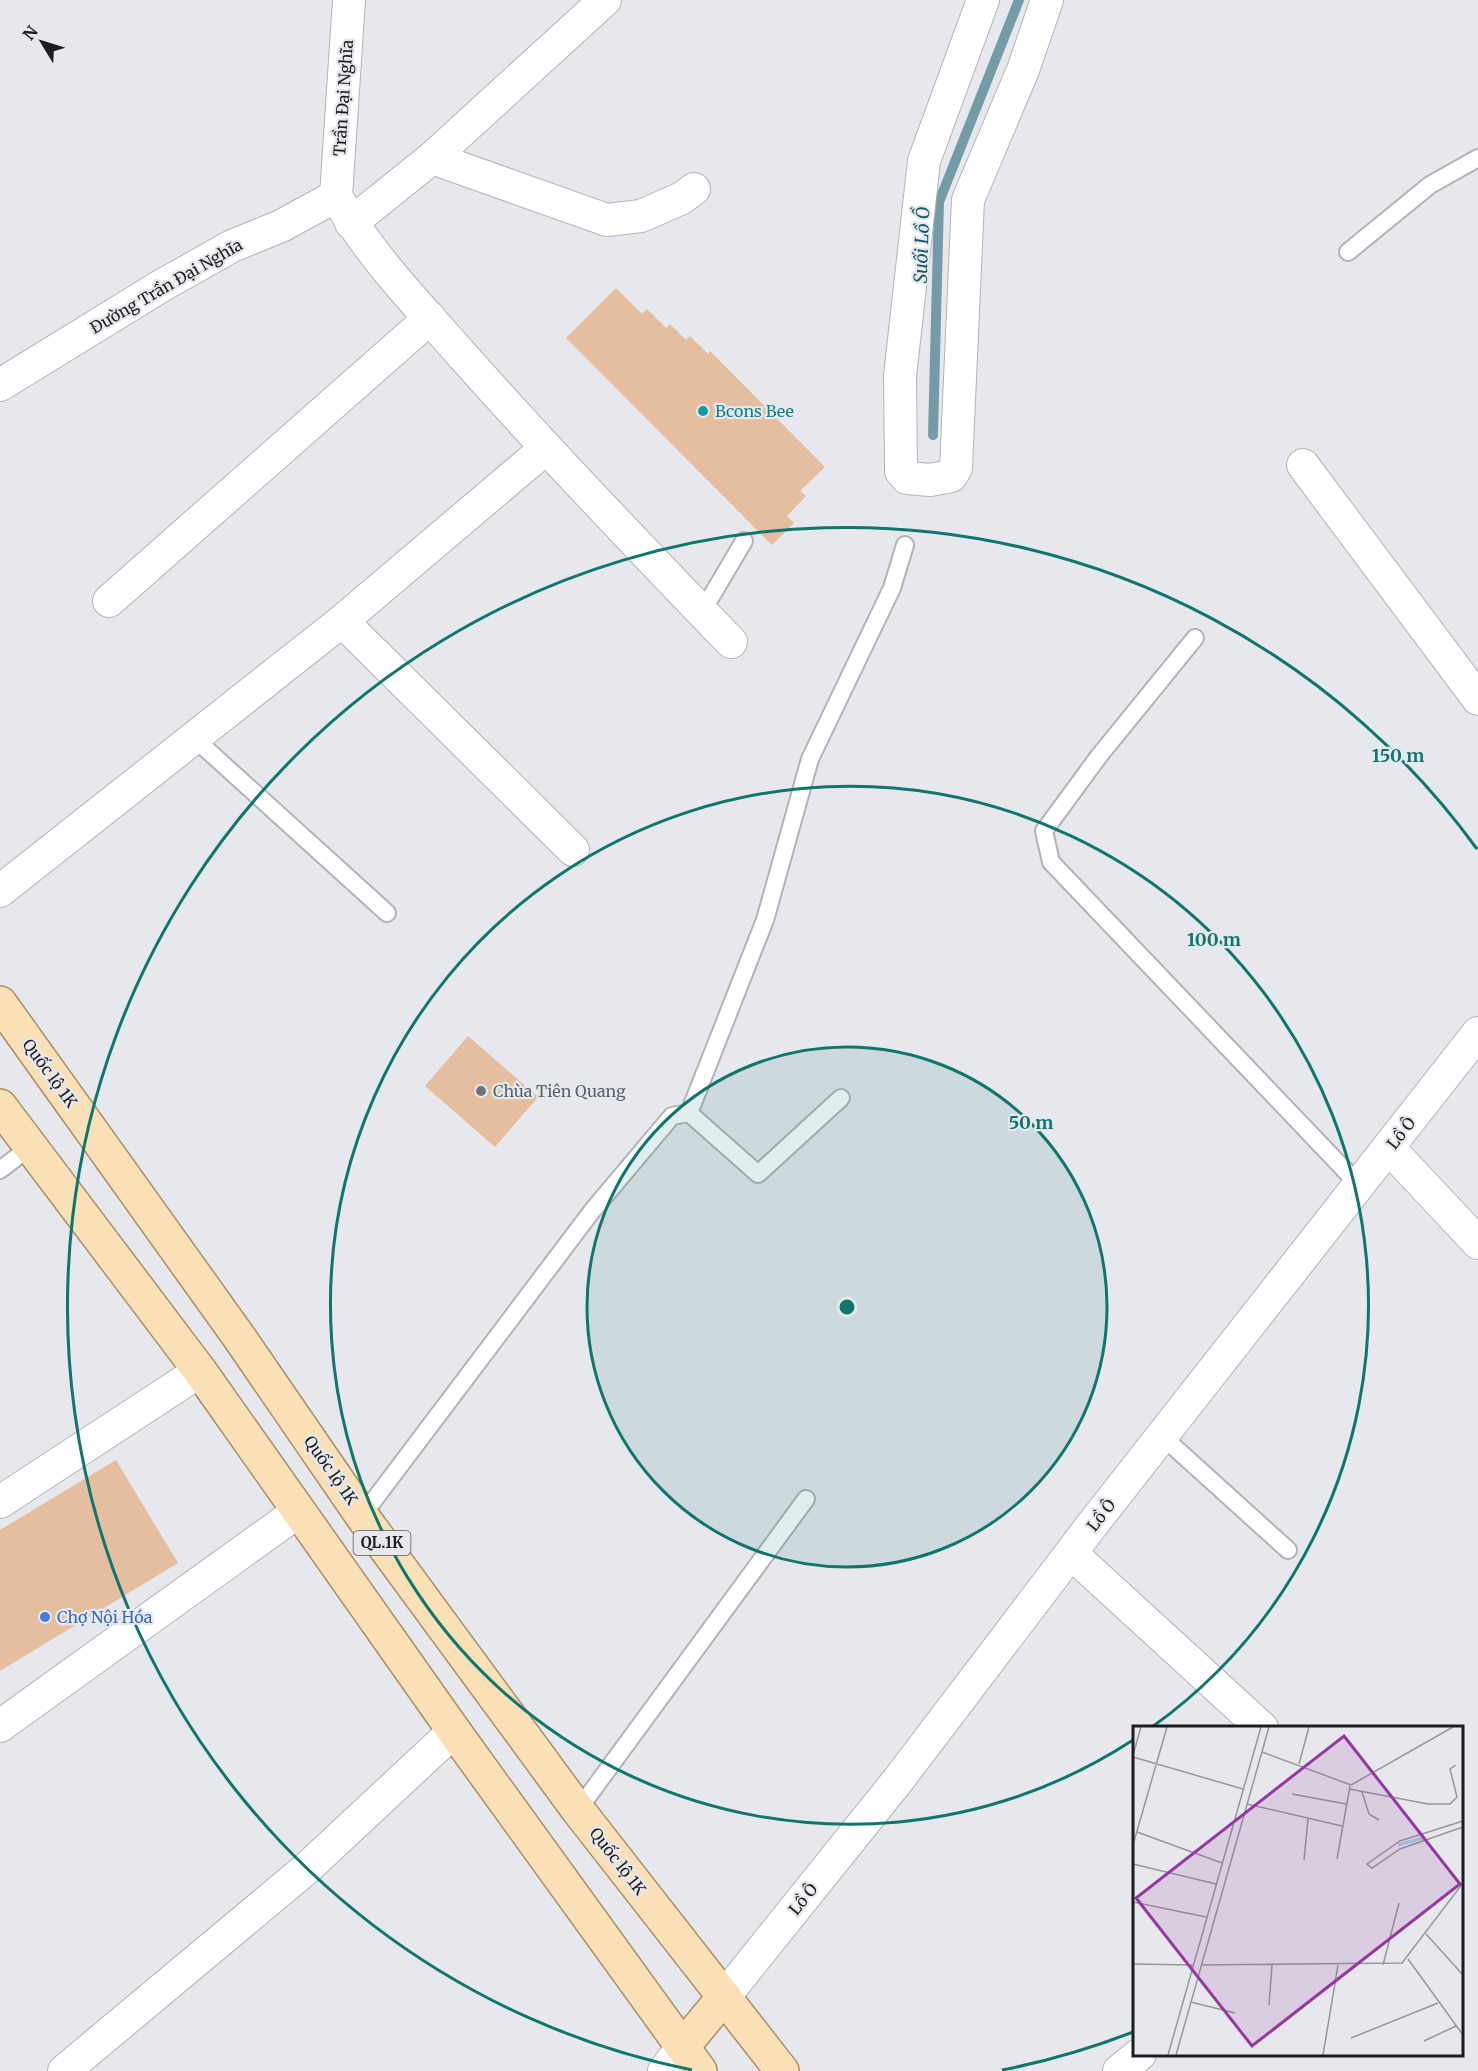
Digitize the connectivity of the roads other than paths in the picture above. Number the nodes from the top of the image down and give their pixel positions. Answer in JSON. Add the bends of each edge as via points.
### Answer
{"nodes":[{"id":1,"x":350,"y":0,"type":"edge"},
{"id":2,"x":605,"y":0,"type":"edge"},
{"id":3,"x":983,"y":0,"type":"edge"},
{"id":4,"x":1047,"y":0,"type":"edge"},
{"id":5,"x":432,"y":158,"type":"junction"},
{"id":6,"x":1478,"y":158,"type":"edge"},
{"id":7,"x":694,"y":189,"type":"dead end"},
{"id":8,"x":344,"y":209,"type":"junction"},
{"id":9,"x":1348,"y":252,"type":"dead end"},
{"id":10,"x":430,"y":318,"type":"junction"},
{"id":11,"x":0,"y":385,"type":"edge"},
{"id":12,"x":545,"y":449,"type":"junction"},
{"id":13,"x":1303,"y":465,"type":"dead end"},
{"id":14,"x":744,"y":541,"type":"dead end"},
{"id":15,"x":905,"y":544,"type":"dead end"},
{"id":16,"x":109,"y":601,"type":"dead end"},
{"id":17,"x":702,"y":612,"type":"junction"},
{"id":18,"x":342,"y":621,"type":"junction"},
{"id":19,"x":1195,"y":638,"type":"dead end"},
{"id":20,"x":731,"y":642,"type":"dead end"},
{"id":21,"x":1478,"y":699,"type":"edge"},
{"id":22,"x":194,"y":738,"type":"junction"},
{"id":23,"x":573,"y":850,"type":"dead end"},
{"id":24,"x":0,"y":891,"type":"edge"},
{"id":25,"x":387,"y":913,"type":"dead end"},
{"id":26,"x":0,"y":1003,"type":"edge"},
{"id":27,"x":1478,"y":1033,"type":"edge"},
{"id":28,"x":841,"y":1098,"type":"dead end"},
{"id":29,"x":0,"y":1106,"type":"edge"},
{"id":30,"x":689,"y":1113,"type":"junction"},
{"id":31,"x":30,"y":1147,"type":"junction"},
{"id":32,"x":1389,"y":1148,"type":"junction"},
{"id":33,"x":0,"y":1170,"type":"edge"},
{"id":34,"x":1360,"y":1186,"type":"junction"},
{"id":35,"x":1478,"y":1243,"type":"edge"},
{"id":36,"x":200,"y":1371,"type":"junction"},
{"id":37,"x":1162,"y":1436,"type":"junction"},
{"id":38,"x":806,"y":1499,"type":"dead end"},
{"id":39,"x":0,"y":1502,"type":"edge"},
{"id":40,"x":299,"y":1511,"type":"junction"},
{"id":41,"x":362,"y":1516,"type":"junction"},
{"id":42,"x":1288,"y":1550,"type":"dead end"},
{"id":43,"x":1072,"y":1554,"type":"junction"},
{"id":44,"x":0,"y":1726,"type":"edge"},
{"id":45,"x":1260,"y":1726,"type":"edge"},
{"id":46,"x":454,"y":1731,"type":"junction"},
{"id":47,"x":578,"y":1810,"type":"junction"},
{"id":48,"x":724,"y":1997,"type":"junction"},
{"id":49,"x":1139,"y":2056,"type":"edge"},
{"id":50,"x":692,"y":2058,"type":"edge"},
{"id":51,"x":64,"y":2071,"type":"edge"},
{"id":52,"x":663,"y":2071,"type":"edge"},
{"id":53,"x":782,"y":2071,"type":"edge"},
{"id":54,"x":1119,"y":2071,"type":"edge"}],
"edges":[{"from":1,"to":8,"type":"street","name":"Trần Đại Nghĩa"},
{"from":2,"to":5,"type":"street","name":"Đường Trần Đại Nghĩa"},
{"from":3,"to":4,"type":"street","via":[[924,161],[900,376],[902,471],[907,478],[930,480],[951,476],[956,468],[968,200],[1023,70]]},
{"from":5,"to":7,"type":"street","via":[[608,220],[641,216]]},
{"from":5,"to":8,"type":"street","name":"Đường Trần Đại Nghĩa"},
{"from":6,"to":9,"type":"lane","via":[[1430,185]]},
{"from":8,"to":10,"type":"street"},
{"from":8,"to":11,"type":"street","name":"Đường Trần Đại Nghĩa","via":[[281,226],[232,246]]},
{"from":10,"to":12,"type":"street"},
{"from":10,"to":16,"type":"street"},
{"from":12,"to":17,"type":"street"},
{"from":12,"to":18,"type":"street"},
{"from":13,"to":21,"type":"street"},
{"from":14,"to":17,"type":"lane"},
{"from":15,"to":30,"type":"lane","via":[[892,588],[810,759],[765,920]]},
{"from":17,"to":20,"type":"street"},
{"from":18,"to":22,"type":"street"},
{"from":18,"to":23,"type":"street"},
{"from":19,"to":34,"type":"lane","via":[[1044,831],[1051,862]]},
{"from":22,"to":24,"type":"street"},
{"from":22,"to":25,"type":"lane"},
{"from":26,"to":41,"type":"main road","name":"Quốc lộ 1K","number":"QL.1K"},
{"from":27,"to":32,"type":"street","name":"Lồ Ô"},
{"from":28,"to":30,"type":"lane","via":[[758,1174]]},
{"from":29,"to":31,"type":"main road","number":"QL.1K"},
{"from":30,"to":41,"type":"lane","via":[[672,1116],[592,1211]]},
{"from":31,"to":33,"type":"lane"},
{"from":31,"to":36,"type":"main road","number":"QL.1K"},
{"from":32,"to":34,"type":"street","name":"Lồ Ô"},
{"from":32,"to":35,"type":"street"},
{"from":34,"to":37,"type":"street","name":"Lồ Ô"},
{"from":36,"to":39,"type":"street"},
{"from":36,"to":40,"type":"main road","number":"QL.1K"},
{"from":37,"to":42,"type":"lane"},
{"from":37,"to":43,"type":"street","name":"Lồ Ô"},
{"from":38,"to":47,"type":"lane"},
{"from":40,"to":44,"type":"street"},
{"from":40,"to":46,"type":"main road","number":"QL.1K"},
{"from":41,"to":47,"type":"main road","name":"Quốc lộ 1K","number":"QL.1K"},
{"from":43,"to":45,"type":"street"},
{"from":43,"to":48,"type":"street","name":"Lồ Ô"},
{"from":46,"to":50,"type":"main road","number":"QL.1K"},
{"from":46,"to":51,"type":"street","via":[[306,1869]]},
{"from":47,"to":48,"type":"main road","name":"Quốc lộ 1K","number":"QL.1K"},
{"from":48,"to":50,"type":"main road"},
{"from":48,"to":53,"type":"main road","name":"Quốc lộ 1K","number":"QL.1K"},
{"from":49,"to":54,"type":"street"},
{"from":50,"to":52,"type":"street"}]}
